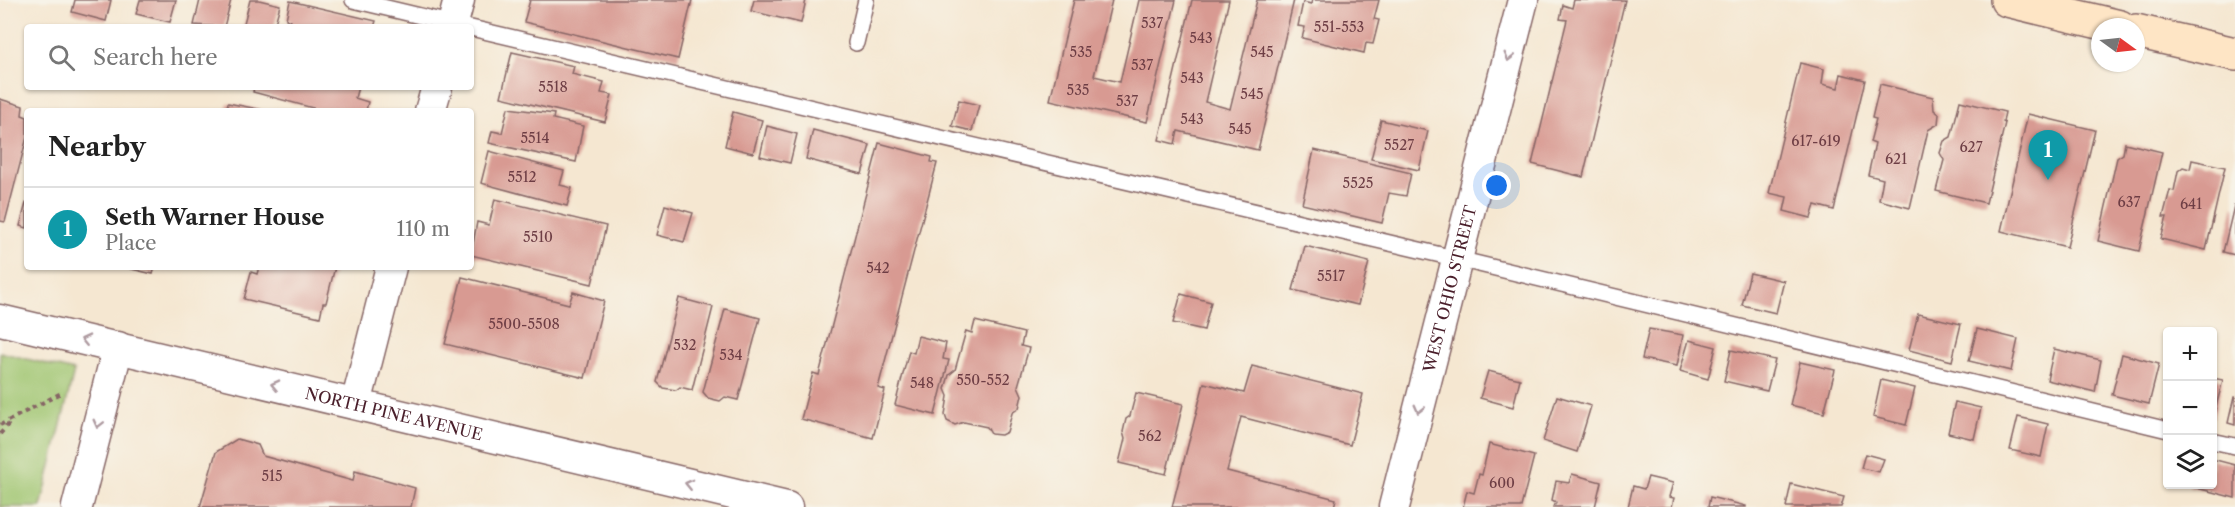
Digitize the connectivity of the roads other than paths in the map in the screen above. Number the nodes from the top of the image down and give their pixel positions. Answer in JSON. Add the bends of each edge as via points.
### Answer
{"nodes":[{"id":1,"x":352,"y":0,"type":"edge"},
{"id":2,"x":866,"y":0,"type":"edge"},
{"id":3,"x":1523,"y":0,"type":"edge"},
{"id":4,"x":2007,"y":0,"type":"edge"},
{"id":5,"x":2091,"y":20,"type":"edge"},
{"id":6,"x":460,"y":21,"type":"edge"},
{"id":7,"x":474,"y":24,"type":"edge"},
{"id":8,"x":2145,"y":33,"type":"edge"},
{"id":9,"x":856,"y":44,"type":"dead end"},
{"id":10,"x":2235,"y":54,"type":"edge"},
{"id":11,"x":436,"y":90,"type":"edge"},
{"id":12,"x":431,"y":108,"type":"edge"},
{"id":13,"x":1458,"y":259,"type":"junction"},
{"id":14,"x":390,"y":270,"type":"edge"},
{"id":15,"x":0,"y":320,"type":"edge"},
{"id":16,"x":118,"y":347,"type":"junction"},
{"id":17,"x":356,"y":404,"type":"junction"},
{"id":18,"x":2163,"y":429,"type":"edge"},
{"id":19,"x":2217,"y":442,"type":"edge"},
{"id":20,"x":2235,"y":446,"type":"edge"},
{"id":21,"x":726,"y":500,"type":"edge"},
{"id":22,"x":77,"y":507,"type":"edge"},
{"id":23,"x":787,"y":507,"type":"edge"},
{"id":24,"x":1394,"y":507,"type":"edge"}],
"edges":[{"from":1,"to":6,"type":"lane"},
{"from":2,"to":9,"type":"lane"},
{"from":3,"to":13,"type":"street","name":"WEST OHIO STREET","one_way":true},
{"from":4,"to":5,"type":"street"},
{"from":7,"to":13,"type":"lane"},
{"from":8,"to":10,"type":"street"},
{"from":11,"to":12,"type":"street"},
{"from":13,"to":18,"type":"lane"},
{"from":13,"to":24,"type":"street","name":"WEST OHIO STREET","one_way":true},
{"from":14,"to":17,"type":"street"},
{"from":16,"to":15,"type":"street","name":"NORTH PINE AVENUE","one_way":true},
{"from":17,"to":16,"type":"street","name":"NORTH PINE AVENUE","one_way":true},
{"from":16,"to":22,"type":"street","one_way":true},
{"from":21,"to":17,"type":"street","name":"NORTH PINE AVENUE","one_way":true},
{"from":19,"to":20,"type":"lane"},
{"from":21,"to":23,"type":"street","name":"NORTH PINE AVENUE"}]}
